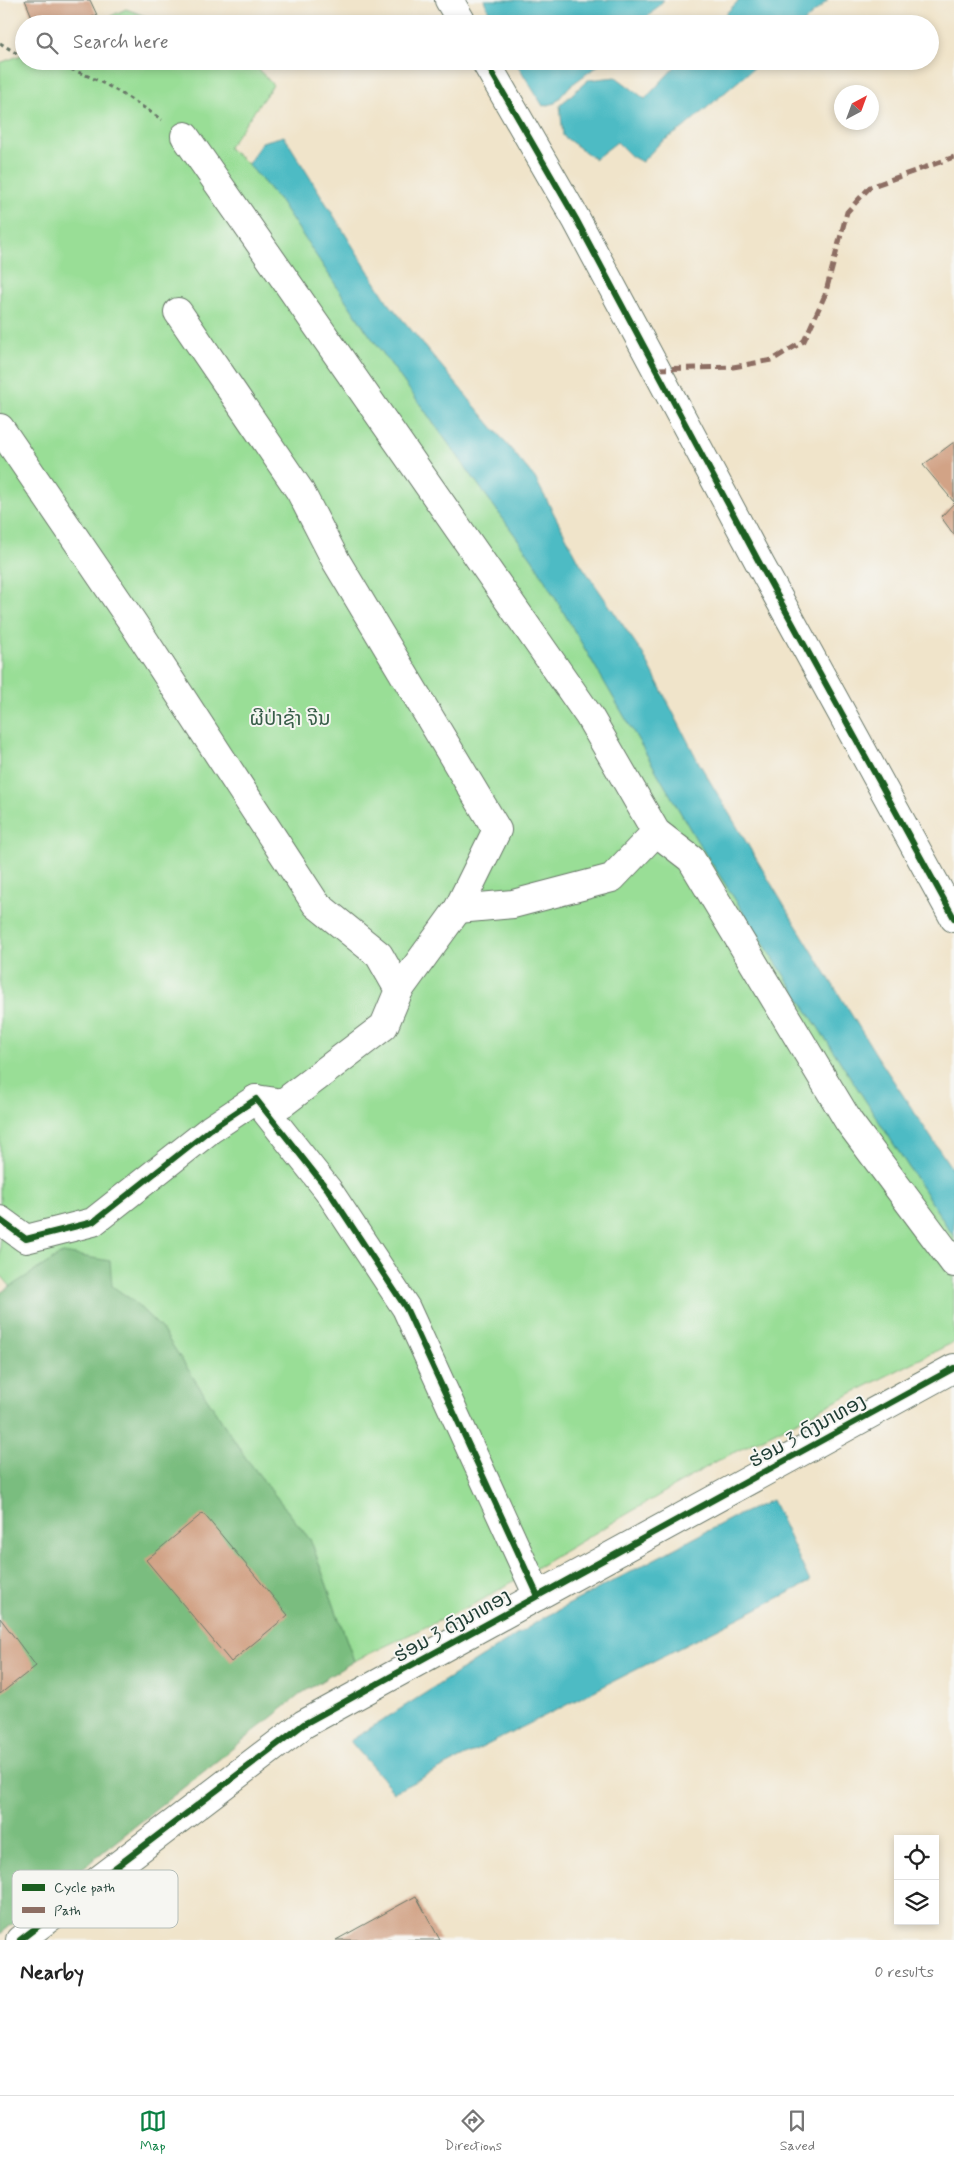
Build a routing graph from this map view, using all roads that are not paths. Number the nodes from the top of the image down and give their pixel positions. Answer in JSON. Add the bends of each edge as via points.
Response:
{"nodes":[{"id":1,"x":449,"y":0,"type":"edge"},
{"id":2,"x":458,"y":15,"type":"edge"},
{"id":3,"x":490,"y":70,"type":"edge"},
{"id":4,"x":185,"y":136,"type":"road end"},
{"id":5,"x":178,"y":312,"type":"dead end"},
{"id":6,"x":0,"y":428,"type":"edge"},
{"id":7,"x":656,"y":832,"type":"junction"},
{"id":8,"x":458,"y":909,"type":"junction"},
{"id":9,"x":954,"y":918,"type":"edge"},
{"id":10,"x":399,"y":990,"type":"junction"},
{"id":11,"x":256,"y":1099,"type":"junction"},
{"id":12,"x":0,"y":1220,"type":"edge"},
{"id":13,"x":954,"y":1263,"type":"edge"},
{"id":14,"x":954,"y":1368,"type":"edge"},
{"id":15,"x":538,"y":1596,"type":"junction"},
{"id":16,"x":112,"y":1870,"type":"edge"},
{"id":17,"x":36,"y":1928,"type":"edge"},
{"id":18,"x":20,"y":1940,"type":"edge"}],
"edges":[{"from":1,"to":2,"type":"street"},
{"from":3,"to":9,"type":"street","via":[[576,218]]},
{"from":4,"to":7,"type":"street","via":[[589,716]]},
{"from":5,"to":8,"type":"street","via":[[300,491],[341,570],[497,830]]},
{"from":6,"to":10,"type":"street","via":[[133,623],[316,904],[379,955]]},
{"from":7,"to":8,"type":"street","via":[[612,878],[513,904]]},
{"from":7,"to":13,"type":"street","via":[[691,859],[849,1122]]},
{"from":8,"to":10,"type":"street"},
{"from":10,"to":11,"type":"street","via":[[384,1026],[349,1054],[283,1103]]},
{"from":11,"to":12,"type":"street","via":[[210,1129],[93,1222],[26,1239]]},
{"from":11,"to":15,"type":"street","via":[[328,1190],[406,1308]]},
{"from":14,"to":15,"type":"street","name":"ຮ່ອມ 3 ດົງນາທອງ"},
{"from":15,"to":16,"type":"street","name":"ຮ່ອມ 3 ດົງນາທອງ","via":[[304,1724]]},
{"from":17,"to":18,"type":"street","name":"ຮ່ອມ 3 ດົງນາທອງ"}]}
